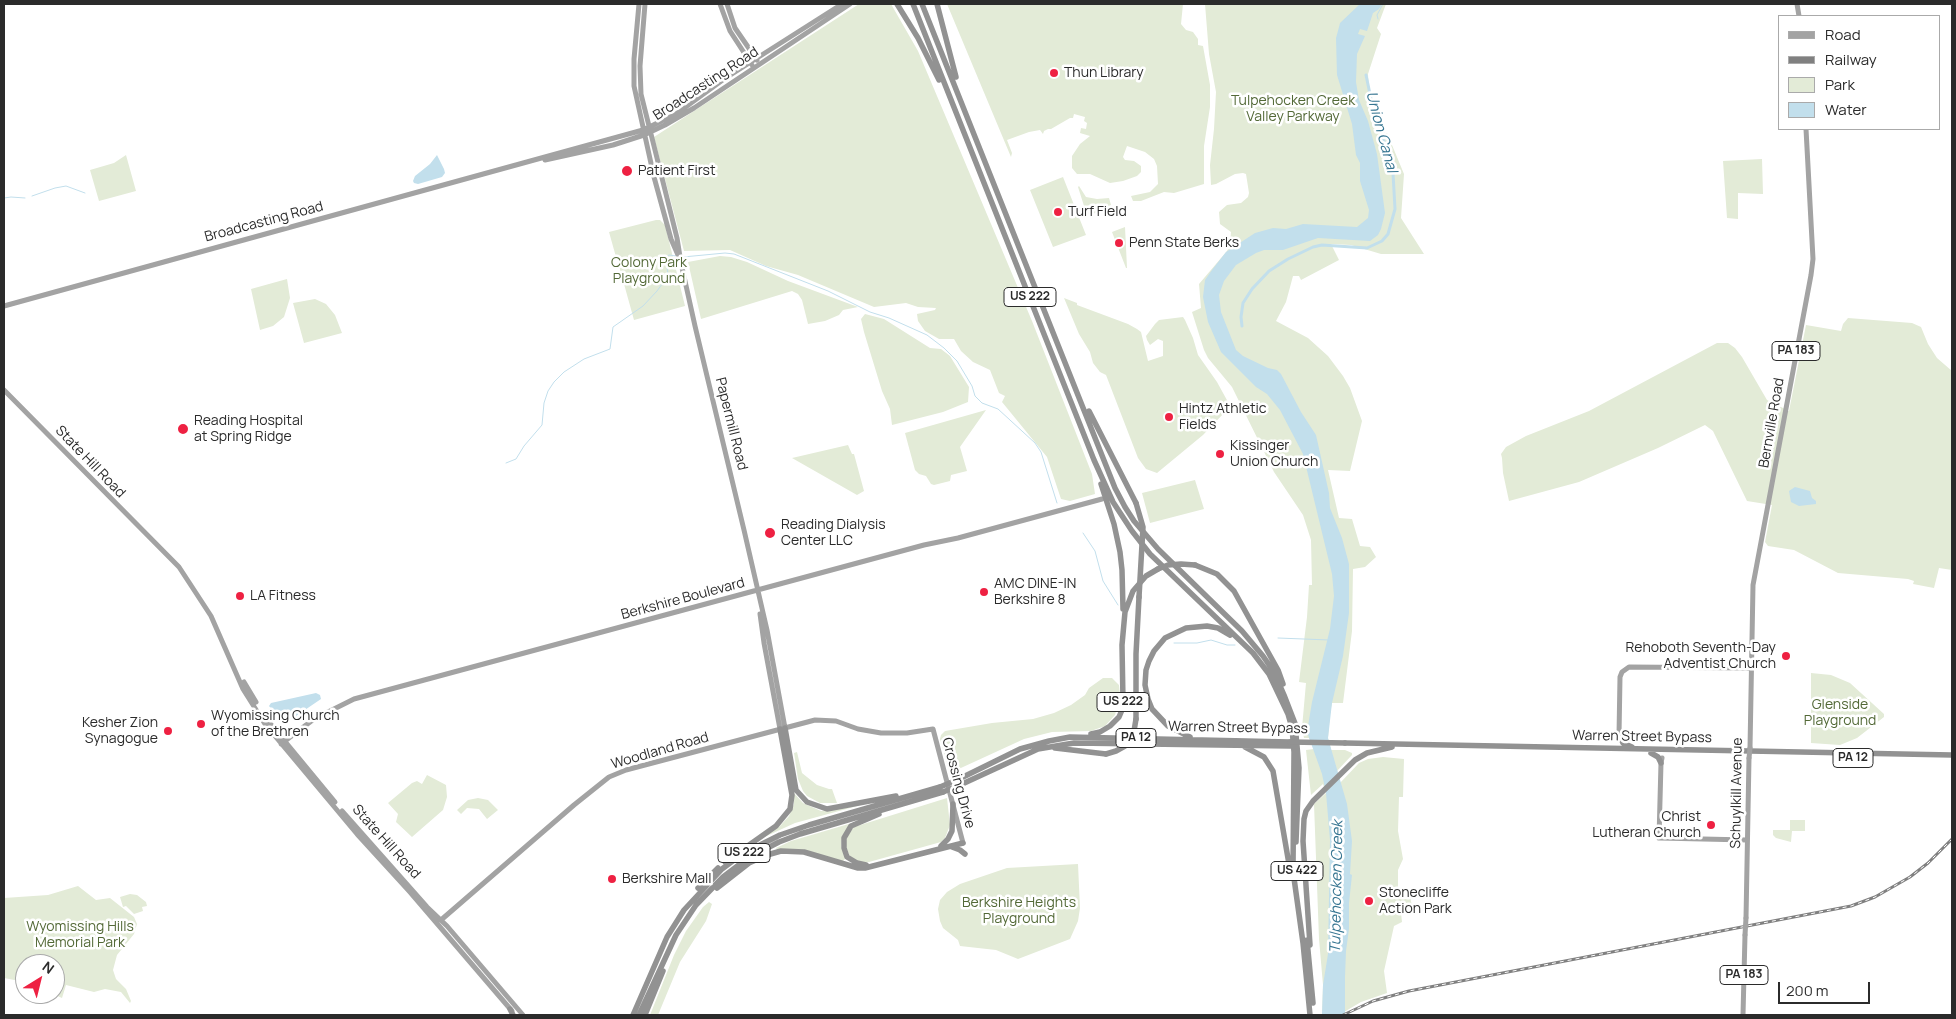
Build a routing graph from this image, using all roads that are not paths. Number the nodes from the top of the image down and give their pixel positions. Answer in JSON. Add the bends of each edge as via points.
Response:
{"nodes":[{"id":1,"x":639,"y":4,"type":"edge"},
{"id":2,"x":645,"y":4,"type":"edge"},
{"id":3,"x":720,"y":4,"type":"edge"},
{"id":4,"x":727,"y":4,"type":"edge"},
{"id":5,"x":842,"y":4,"type":"edge"},
{"id":6,"x":850,"y":4,"type":"edge"},
{"id":7,"x":896,"y":4,"type":"edge"},
{"id":8,"x":913,"y":4,"type":"edge"},
{"id":9,"x":922,"y":4,"type":"edge"},
{"id":10,"x":937,"y":4,"type":"edge"},
{"id":11,"x":757,"y":61,"type":"junction"},
{"id":12,"x":752,"y":65,"type":"junction"},
{"id":13,"x":966,"y":113,"type":"junction"},
{"id":14,"x":1806,"y":130,"type":"edge"},
{"id":15,"x":646,"y":131,"type":"junction"},
{"id":16,"x":965,"y":134,"type":"junction"},
{"id":17,"x":4,"y":306,"type":"edge"},
{"id":18,"x":1065,"y":360,"type":"junction"},
{"id":19,"x":4,"y":390,"type":"edge"},
{"id":20,"x":1094,"y":460,"type":"junction"},
{"id":21,"x":1102,"y":499,"type":"dead end"},
{"id":22,"x":1756,"y":571,"type":"joint"},
{"id":23,"x":757,"y":591,"type":"junction"},
{"id":24,"x":1123,"y":631,"type":"junction"},
{"id":25,"x":1253,"y":653,"type":"junction"},
{"id":26,"x":1751,"y":668,"type":"junction"},
{"id":27,"x":1296,"y":726,"type":"junction"},
{"id":28,"x":783,"y":728,"type":"junction"},
{"id":29,"x":933,"y":729,"type":"joint"},
{"id":30,"x":1619,"y":735,"type":"junction"},
{"id":31,"x":1070,"y":737,"type":"junction"},
{"id":32,"x":1202,"y":739,"type":"junction"},
{"id":33,"x":282,"y":742,"type":"junction"},
{"id":34,"x":1290,"y":744,"type":"junction"},
{"id":35,"x":1239,"y":745,"type":"junction"},
{"id":36,"x":1392,"y":746,"type":"junction"},
{"id":37,"x":1610,"y":748,"type":"junction"},
{"id":38,"x":1636,"y":749,"type":"junction"},
{"id":39,"x":1668,"y":752,"type":"junction"},
{"id":40,"x":1651,"y":753,"type":"junction"},
{"id":41,"x":1952,"y":757,"type":"edge"},
{"id":42,"x":1662,"y":761,"type":"junction"},
{"id":43,"x":1007,"y":763,"type":"junction"},
{"id":44,"x":959,"y":782,"type":"junction"},
{"id":45,"x":932,"y":789,"type":"junction"},
{"id":46,"x":940,"y":791,"type":"junction"},
{"id":47,"x":953,"y":804,"type":"junction"},
{"id":48,"x":1748,"y":840,"type":"junction"},
{"id":49,"x":962,"y":842,"type":"joint"},
{"id":50,"x":943,"y":847,"type":"junction"},
{"id":51,"x":966,"y":854,"type":"dead end"},
{"id":52,"x":696,"y":905,"type":"junction"},
{"id":53,"x":1298,"y":906,"type":"junction"},
{"id":54,"x":684,"y":910,"type":"junction"},
{"id":55,"x":441,"y":920,"type":"junction"},
{"id":56,"x":676,"y":936,"type":"junction"},
{"id":57,"x":513,"y":1013,"type":"edge"},
{"id":58,"x":523,"y":1015,"type":"edge"},
{"id":59,"x":633,"y":1015,"type":"edge"},
{"id":60,"x":639,"y":1015,"type":"edge"},
{"id":61,"x":645,"y":1015,"type":"edge"},
{"id":62,"x":1312,"y":1015,"type":"edge"},
{"id":63,"x":1743,"y":1015,"type":"edge"}],
"edges":[{"from":1,"to":15,"type":"main road","name":"Papermill Road","via":[[634,86]]},
{"from":2,"to":15,"type":"main road","name":"Papermill Road","via":[[640,82]]},
{"from":3,"to":12,"type":"main road","via":[[730,31]]},
{"from":4,"to":11,"type":"main road","via":[[735,28]]},
{"from":5,"to":11,"type":"main road","name":"Broadcasting Road"},
{"from":6,"to":11,"type":"main road","name":"Broadcasting Road"},
{"from":7,"to":16,"type":"highway","via":[[918,38]]},
{"from":8,"to":16,"type":"highway","number":"US 222"},
{"from":9,"to":13,"type":"highway","number":"US 222"},
{"from":10,"to":13,"type":"highway"},
{"from":11,"to":12,"type":"main road","name":"Broadcasting Road"},
{"from":12,"to":15,"type":"main road","name":"Broadcasting Road","via":[[694,108]]},
{"from":13,"to":18,"type":"highway","number":"US 222"},
{"from":14,"to":22,"type":"main road","name":"Bernville Road","number":"PA 183","via":[[1813,251],[1811,275]]},
{"from":15,"to":17,"type":"main road","name":"Broadcasting Road","via":[[592,151],[532,162]]},
{"from":15,"to":23,"type":"main road","name":"Papermill Road","via":[[677,238]]},
{"from":16,"to":20,"type":"highway","number":"US 222"},
{"from":18,"to":27,"type":"highway","via":[[1116,488],[1134,521],[1264,656],[1281,687]]},
{"from":18,"to":43,"type":"highway","number":"US 222","bridge":true,"via":[[1140,513],[1143,533],[1136,719],[1129,741],[1122,748],[1106,754],[1055,748]]},
{"from":19,"to":33,"type":"main road","name":"State Hill Road","via":[[179,567],[210,616],[240,678]]},
{"from":20,"to":24,"type":"highway","number":"US 222","via":[[1120,552]]},
{"from":20,"to":25,"type":"highway","via":[[1120,515],[1150,554]]},
{"from":21,"to":23,"type":"main road","name":"Berkshire Boulevard"},
{"from":22,"to":26,"type":"main road","name":"Schuylkill Avenue","number":"PA 183"},
{"from":23,"to":28,"type":"main road","name":"Papermill Road","via":[[764,643]]},
{"from":23,"to":33,"type":"main road","name":"Berkshire Boulevard","via":[[354,699],[314,719]]},
{"from":24,"to":27,"type":"highway","number":"US 422","bridge":true,"via":[[1125,612],[1133,591],[1146,576],[1158,569],[1182,564],[1209,569],[1234,591],[1278,670]]},
{"from":24,"to":31,"type":"highway","number":"US 222","via":[[1123,700],[1119,716],[1100,732]]},
{"from":25,"to":32,"type":"highway","via":[[1226,632],[1197,626],[1170,635],[1151,656],[1145,680],[1152,709],[1175,731]]},
{"from":25,"to":53,"type":"highway","via":[[1275,685],[1292,728],[1293,864]]},
{"from":26,"to":30,"type":"main road","via":[[1629,666],[1620,677]]},
{"from":26,"to":48,"type":"main road","name":"Schuylkill Avenue","number":"PA 183","bridge":true},
{"from":27,"to":62,"type":"highway","number":"US 422","via":[[1299,768],[1296,862],[1308,948]]},
{"from":28,"to":29,"type":"main road","name":"Woodland Road","via":[[828,720],[881,733]]},
{"from":28,"to":45,"type":"highway","via":[[796,790],[815,806],[833,808]]},
{"from":28,"to":54,"type":"highway","via":[[792,795],[788,812],[776,826],[709,876]]},
{"from":28,"to":55,"type":"main road","name":"Woodland Road","via":[[609,777]]},
{"from":29,"to":47,"type":"main road","name":"Crossing Drive"},
{"from":30,"to":37,"type":"highway"},
{"from":30,"to":38,"type":"highway","via":[[1623,743]]},
{"from":31,"to":32,"type":"highway","name":"Warren Street Bypass","number":"PA 12"},
{"from":31,"to":44,"type":"highway","name":"Warren Street Bypass","number":"US 222","via":[[1020,749]]},
{"from":32,"to":34,"type":"highway","name":"Warren Street Bypass","number":"PA 12"},
{"from":33,"to":55,"type":"main road","name":"State Hill Road"},
{"from":33,"to":57,"type":"main road","name":"State Hill Road"},
{"from":34,"to":35,"type":"highway","name":"Warren Street Bypass","number":"PA 12"},
{"from":34,"to":36,"type":"highway","name":"Warren Street Bypass","number":"PA 12","bridge":true},
{"from":35,"to":43,"type":"highway","name":"Warren Street Bypass","number":"US 422","via":[[1082,742],[1038,749]]},
{"from":35,"to":53,"type":"highway","number":"US 422","via":[[1259,753],[1272,768]]},
{"from":36,"to":37,"type":"highway","name":"Warren Street Bypass","number":"PA 12"},
{"from":36,"to":40,"type":"highway","name":"Warren Street Bypass","number":"PA 12"},
{"from":36,"to":62,"type":"highway","via":[[1367,753],[1352,762],[1313,801],[1305,814],[1303,841]]},
{"from":37,"to":38,"type":"highway","name":"Warren Street Bypass","number":"PA 12"},
{"from":38,"to":39,"type":"highway","name":"Warren Street Bypass","number":"PA 12"},
{"from":39,"to":40,"type":"highway","name":"Warren Street Bypass","number":"PA 12"},
{"from":39,"to":41,"type":"highway","name":"Warren Street Bypass","number":"PA 12"},
{"from":39,"to":42,"type":"highway"},
{"from":40,"to":42,"type":"highway"},
{"from":42,"to":48,"type":"main road","via":[[1659,838]]},
{"from":43,"to":44,"type":"highway","name":"Warren Street Bypass","number":"US 222"},
{"from":44,"to":46,"type":"highway","name":"Warren Street Bypass","number":"US 222","bridge":true},
{"from":45,"to":46,"type":"highway","name":"Warren Street Bypass","number":"US 222"},
{"from":45,"to":54,"type":"highway","name":"Warren Street Bypass","number":"US 222","via":[[809,825],[758,845],[722,869]]},
{"from":46,"to":50,"type":"highway","via":[[854,824],[845,834],[843,845],[847,857],[864,865]]},
{"from":46,"to":52,"type":"highway","name":"Warren Street Bypass","number":"US 222","via":[[778,842],[729,872]]},
{"from":47,"to":49,"type":"main road","name":"Crossing Drive"},
{"from":47,"to":50,"type":"highway","via":[[952,830]]},
{"from":48,"to":63,"type":"main road","name":"Schuylkill Avenue","number":"PA 183","bridge":true},
{"from":49,"to":50,"type":"highway"},
{"from":50,"to":51,"type":"highway","via":[[955,848]]},
{"from":50,"to":52,"type":"highway","via":[[865,868],[804,852],[773,853],[740,869]]},
{"from":52,"to":56,"type":"highway","name":"Warren Street Bypass","number":"US 222"},
{"from":53,"to":62,"type":"highway","number":"US 422"},
{"from":54,"to":59,"type":"highway","name":"Warren Street Bypass","number":"US 222","via":[[667,937]]},
{"from":55,"to":58,"type":"main road","name":"State Hill Road"},
{"from":56,"to":60,"type":"highway","name":"Warren Street Bypass","number":"US 222"},
{"from":56,"to":61,"type":"highway"}]}
